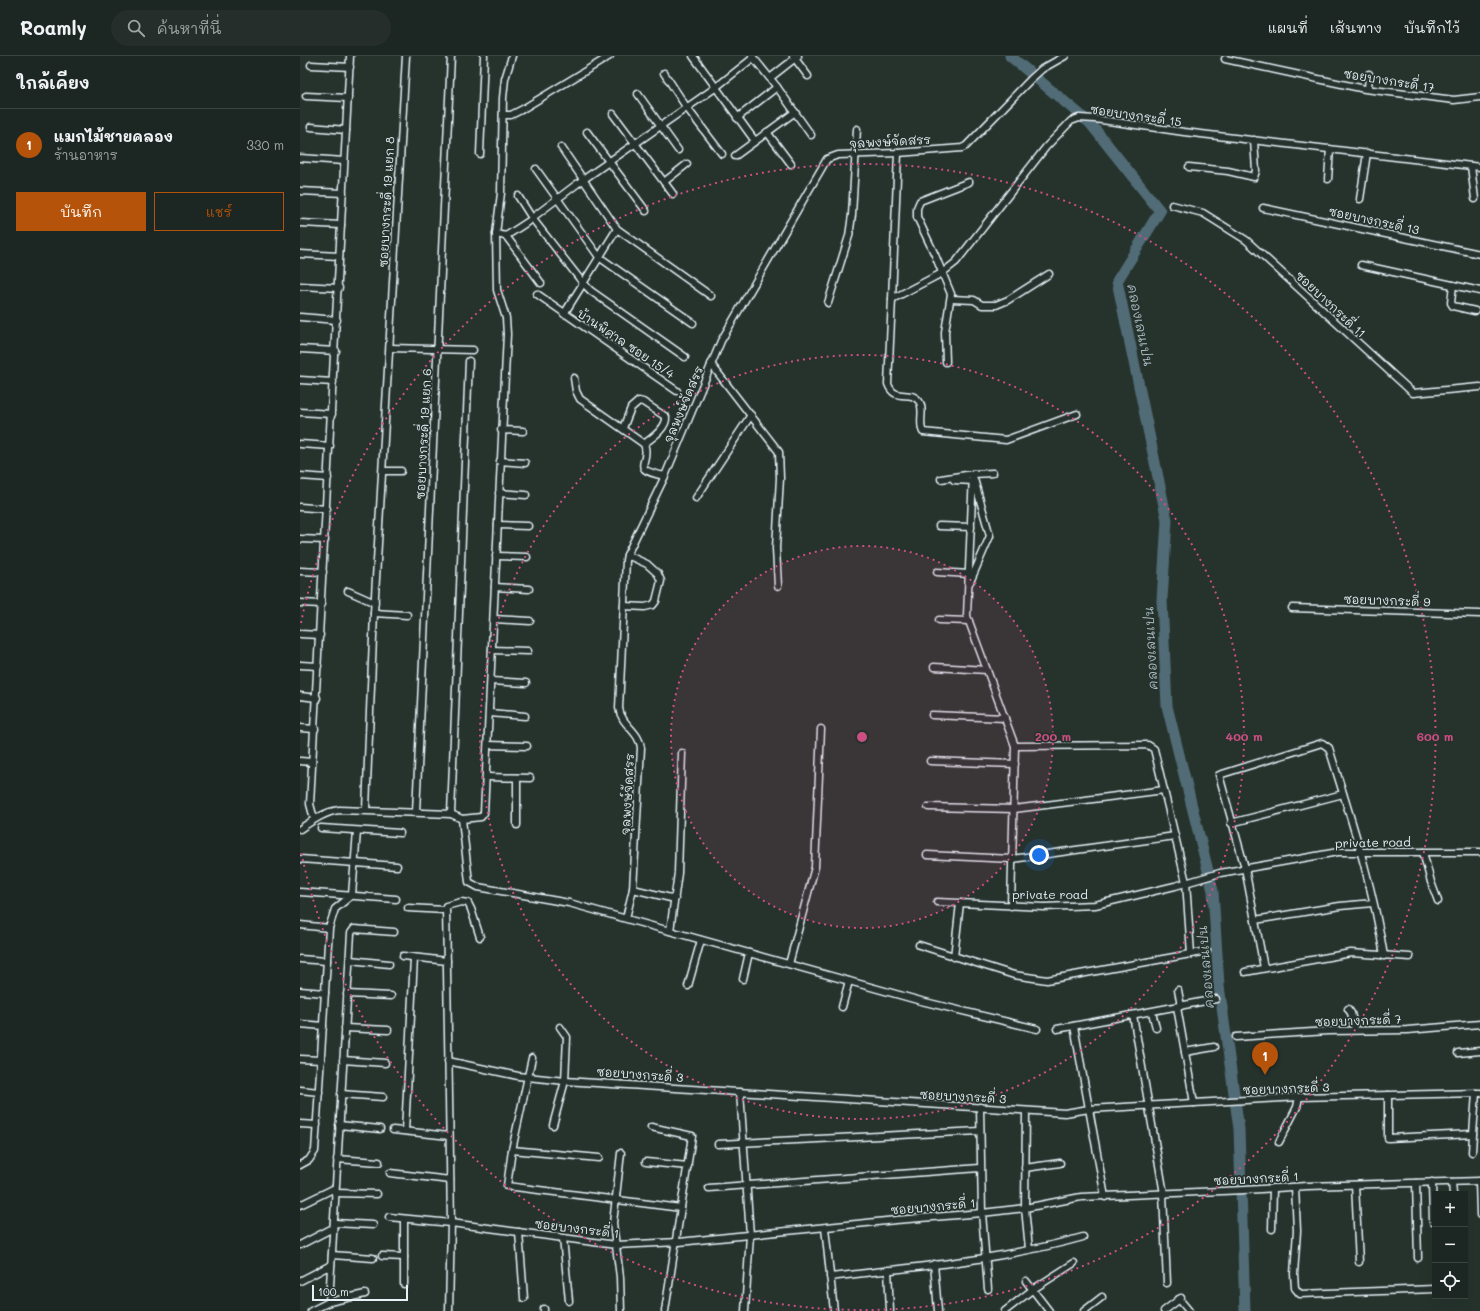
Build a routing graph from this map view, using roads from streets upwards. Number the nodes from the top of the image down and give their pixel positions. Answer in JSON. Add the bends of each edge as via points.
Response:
{"nodes":[{"id":1,"x":350,"y":56,"type":"edge"},
{"id":2,"x":406,"y":56,"type":"edge"},
{"id":3,"x":451,"y":56,"type":"edge"},
{"id":4,"x":484,"y":56,"type":"edge"},
{"id":5,"x":512,"y":56,"type":"edge"},
{"id":6,"x":610,"y":56,"type":"edge"},
{"id":7,"x":693,"y":56,"type":"edge"},
{"id":8,"x":1066,"y":56,"type":"edge"},
{"id":9,"x":752,"y":57,"type":"edge"},
{"id":10,"x":795,"y":57,"type":"edge"},
{"id":11,"x":1226,"y":59,"type":"dead end"},
{"id":12,"x":311,"y":65,"type":"dead end"},
{"id":13,"x":350,"y":67,"type":"junction"},
{"id":14,"x":664,"y":73,"type":"dead end"},
{"id":15,"x":1369,"y":74,"type":"dead end"},
{"id":16,"x":808,"y":76,"type":"dead end"},
{"id":17,"x":770,"y":78,"type":"junction"},
{"id":18,"x":777,"y":87,"type":"junction"},
{"id":19,"x":715,"y":88,"type":"junction"},
{"id":20,"x":1368,"y":89,"type":"junction"},
{"id":21,"x":638,"y":94,"type":"dead end"},
{"id":22,"x":306,"y":96,"type":"dead end"},
{"id":23,"x":1480,"y":97,"type":"edge"},
{"id":24,"x":348,"y":98,"type":"junction"},
{"id":25,"x":687,"y":108,"type":"junction"},
{"id":26,"x":795,"y":112,"type":"junction"},
{"id":27,"x":612,"y":114,"type":"dead end"},
{"id":28,"x":504,"y":115,"type":"junction"},
{"id":29,"x":737,"y":118,"type":"junction"},
{"id":30,"x":311,"y":127,"type":"dead end"},
{"id":31,"x":660,"y":127,"type":"junction"},
{"id":32,"x":858,"y":129,"type":"dead end"},
{"id":33,"x":346,"y":130,"type":"junction"},
{"id":34,"x":588,"y":132,"type":"dead end"},
{"id":35,"x":767,"y":132,"type":"junction"},
{"id":36,"x":811,"y":135,"type":"dead end"},
{"id":37,"x":1254,"y":140,"type":"junction"},
{"id":38,"x":754,"y":141,"type":"junction"},
{"id":39,"x":636,"y":144,"type":"junction"},
{"id":40,"x":561,"y":147,"type":"dead end"},
{"id":41,"x":1330,"y":149,"type":"junction"},
{"id":42,"x":678,"y":150,"type":"dead end"},
{"id":43,"x":898,"y":153,"type":"junction"},
{"id":44,"x":1366,"y":153,"type":"junction"},
{"id":45,"x":480,"y":154,"type":"dead end"},
{"id":46,"x":722,"y":154,"type":"dead end"},
{"id":47,"x":856,"y":154,"type":"junction"},
{"id":48,"x":735,"y":156,"type":"dead end"},
{"id":49,"x":300,"y":158,"type":"edge"},
{"id":50,"x":344,"y":161,"type":"junction"},
{"id":51,"x":609,"y":163,"type":"junction"},
{"id":52,"x":687,"y":164,"type":"dead end"},
{"id":53,"x":791,"y":164,"type":"dead end"},
{"id":54,"x":1189,"y":166,"type":"dead end"},
{"id":55,"x":1471,"y":166,"type":"junction"},
{"id":56,"x":1480,"y":167,"type":"edge"},
{"id":57,"x":536,"y":169,"type":"dead end"},
{"id":58,"x":1328,"y":179,"type":"dead end"},
{"id":59,"x":583,"y":180,"type":"junction"},
{"id":60,"x":664,"y":182,"type":"junction"},
{"id":61,"x":968,"y":182,"type":"dead end"},
{"id":62,"x":300,"y":191,"type":"edge"},
{"id":63,"x":343,"y":193,"type":"junction"},
{"id":64,"x":673,"y":194,"type":"dead end"},
{"id":65,"x":518,"y":196,"type":"dead end"},
{"id":66,"x":557,"y":199,"type":"junction"},
{"id":67,"x":1360,"y":199,"type":"dead end"},
{"id":68,"x":1475,"y":199,"type":"dead end"},
{"id":69,"x":1172,"y":205,"type":"dead end"},
{"id":70,"x":1263,"y":208,"type":"dead end"},
{"id":71,"x":646,"y":211,"type":"dead end"},
{"id":72,"x":530,"y":220,"type":"junction"},
{"id":73,"x":300,"y":223,"type":"edge"},
{"id":74,"x":341,"y":225,"type":"junction"},
{"id":75,"x":617,"y":229,"type":"junction"},
{"id":76,"x":496,"y":234,"type":"junction"},
{"id":77,"x":506,"y":236,"type":"junction"},
{"id":78,"x":300,"y":254,"type":"edge"},
{"id":79,"x":1480,"y":254,"type":"edge"},
{"id":80,"x":340,"y":256,"type":"junction"},
{"id":81,"x":599,"y":257,"type":"junction"},
{"id":82,"x":1360,"y":265,"type":"dead end"},
{"id":83,"x":942,"y":274,"type":"junction"},
{"id":84,"x":1049,"y":274,"type":"dead end"},
{"id":85,"x":541,"y":283,"type":"dead end"},
{"id":86,"x":582,"y":283,"type":"junction"},
{"id":87,"x":1453,"y":285,"type":"junction"},
{"id":88,"x":300,"y":286,"type":"edge"},
{"id":89,"x":339,"y":288,"type":"junction"},
{"id":90,"x":1480,"y":291,"type":"edge"},
{"id":91,"x":537,"y":294,"type":"dead end"},
{"id":92,"x":711,"y":296,"type":"dead end"},
{"id":93,"x":892,"y":299,"type":"junction"},
{"id":94,"x":951,"y":299,"type":"junction"},
{"id":95,"x":828,"y":303,"type":"dead end"},
{"id":96,"x":1475,"y":311,"type":"dead end"},
{"id":97,"x":564,"y":314,"type":"junction"},
{"id":98,"x":300,"y":317,"type":"edge"},
{"id":99,"x":337,"y":320,"type":"junction"},
{"id":100,"x":693,"y":323,"type":"dead end"},
{"id":101,"x":390,"y":348,"type":"junction"},
{"id":102,"x":300,"y":349,"type":"edge"},
{"id":103,"x":438,"y":349,"type":"junction"},
{"id":104,"x":473,"y":350,"type":"dead end"},
{"id":105,"x":336,"y":351,"type":"junction"},
{"id":106,"x":685,"y":357,"type":"dead end"},
{"id":107,"x":469,"y":362,"type":"dead end"},
{"id":108,"x":946,"y":362,"type":"dead end"},
{"id":109,"x":711,"y":364,"type":"junction"},
{"id":110,"x":574,"y":378,"type":"dead end"},
{"id":111,"x":300,"y":380,"type":"edge"},
{"id":112,"x":333,"y":382,"type":"junction"},
{"id":113,"x":1480,"y":387,"type":"edge"},
{"id":114,"x":677,"y":391,"type":"dead end"},
{"id":115,"x":300,"y":412,"type":"edge"},
{"id":116,"x":332,"y":414,"type":"junction"},
{"id":117,"x":1077,"y":414,"type":"dead end"},
{"id":118,"x":751,"y":415,"type":"junction"},
{"id":119,"x":623,"y":428,"type":"junction"},
{"id":120,"x":501,"y":430,"type":"junction"},
{"id":121,"x":523,"y":432,"type":"dead end"},
{"id":122,"x":300,"y":444,"type":"edge"},
{"id":123,"x":644,"y":444,"type":"junction"},
{"id":124,"x":330,"y":446,"type":"junction"},
{"id":125,"x":500,"y":461,"type":"junction"},
{"id":126,"x":525,"y":463,"type":"dead end"},
{"id":127,"x":383,"y":471,"type":"junction"},
{"id":128,"x":401,"y":471,"type":"dead end"},
{"id":129,"x":993,"y":473,"type":"dead end"},
{"id":130,"x":300,"y":476,"type":"edge"},
{"id":131,"x":665,"y":476,"type":"junction"},
{"id":132,"x":973,"y":477,"type":"junction"},
{"id":133,"x":328,"y":478,"type":"junction"},
{"id":134,"x":499,"y":493,"type":"junction"},
{"id":135,"x":526,"y":495,"type":"dead end"},
{"id":136,"x":696,"y":498,"type":"dead end"},
{"id":137,"x":300,"y":507,"type":"edge"},
{"id":138,"x":327,"y":508,"type":"junction"},
{"id":139,"x":498,"y":525,"type":"junction"},
{"id":140,"x":528,"y":526,"type":"dead end"},
{"id":141,"x":939,"y":526,"type":"dead end"},
{"id":142,"x":971,"y":527,"type":"junction"},
{"id":143,"x":300,"y":539,"type":"edge"},
{"id":144,"x":325,"y":540,"type":"junction"},
{"id":145,"x":496,"y":556,"type":"junction"},
{"id":146,"x":628,"y":556,"type":"junction"},
{"id":147,"x":527,"y":557,"type":"dead end"},
{"id":148,"x":300,"y":571,"type":"edge"},
{"id":149,"x":323,"y":572,"type":"junction"},
{"id":150,"x":937,"y":572,"type":"dead end"},
{"id":151,"x":969,"y":574,"type":"junction"},
{"id":152,"x":778,"y":586,"type":"dead end"},
{"id":153,"x":969,"y":586,"type":"junction"},
{"id":154,"x":495,"y":587,"type":"junction"},
{"id":155,"x":529,"y":589,"type":"dead end"},
{"id":156,"x":348,"y":591,"type":"dead end"},
{"id":157,"x":300,"y":603,"type":"edge"},
{"id":158,"x":322,"y":604,"type":"junction"},
{"id":159,"x":375,"y":604,"type":"junction"},
{"id":160,"x":624,"y":606,"type":"junction"},
{"id":161,"x":1292,"y":608,"type":"dead end"},
{"id":162,"x":374,"y":613,"type":"junction"},
{"id":163,"x":1480,"y":614,"type":"edge"},
{"id":164,"x":407,"y":615,"type":"dead end"},
{"id":165,"x":494,"y":619,"type":"junction"},
{"id":166,"x":939,"y":620,"type":"dead end"},
{"id":167,"x":969,"y":621,"type":"junction"},
{"id":168,"x":530,"y":622,"type":"dead end"},
{"id":169,"x":300,"y":634,"type":"edge"},
{"id":170,"x":320,"y":635,"type":"junction"},
{"id":171,"x":492,"y":650,"type":"junction"},
{"id":172,"x":528,"y":651,"type":"dead end"},
{"id":173,"x":300,"y":665,"type":"edge"},
{"id":174,"x":318,"y":666,"type":"junction"},
{"id":175,"x":934,"y":667,"type":"dead end"},
{"id":176,"x":987,"y":670,"type":"junction"},
{"id":177,"x":491,"y":681,"type":"junction"},
{"id":178,"x":526,"y":683,"type":"dead end"},
{"id":179,"x":300,"y":696,"type":"edge"},
{"id":180,"x":317,"y":698,"type":"junction"},
{"id":181,"x":490,"y":713,"type":"junction"},
{"id":182,"x":932,"y":715,"type":"dead end"},
{"id":183,"x":525,"y":716,"type":"dead end"},
{"id":184,"x":1005,"y":718,"type":"junction"},
{"id":185,"x":300,"y":728,"type":"edge"},
{"id":186,"x":315,"y":729,"type":"junction"},
{"id":187,"x":821,"y":729,"type":"dead end"},
{"id":188,"x":488,"y":745,"type":"junction"},
{"id":189,"x":527,"y":746,"type":"dead end"},
{"id":190,"x":1015,"y":746,"type":"junction"},
{"id":191,"x":682,"y":753,"type":"dead end"},
{"id":192,"x":300,"y":761,"type":"edge"},
{"id":193,"x":930,"y":761,"type":"dead end"},
{"id":194,"x":312,"y":762,"type":"junction"},
{"id":195,"x":1015,"y":764,"type":"junction"},
{"id":196,"x":487,"y":777,"type":"junction"},
{"id":197,"x":518,"y":778,"type":"junction"},
{"id":198,"x":530,"y":778,"type":"dead end"},
{"id":199,"x":1164,"y":790,"type":"junction"},
{"id":200,"x":1343,"y":794,"type":"junction"},
{"id":201,"x":928,"y":806,"type":"dead end"},
{"id":202,"x":366,"y":809,"type":"junction"},
{"id":203,"x":1014,"y":809,"type":"junction"},
{"id":204,"x":416,"y":812,"type":"junction"},
{"id":205,"x":451,"y":814,"type":"junction"},
{"id":206,"x":462,"y":818,"type":"junction"},
{"id":207,"x":314,"y":819,"type":"junction"},
{"id":208,"x":1231,"y":823,"type":"junction"},
{"id":209,"x":517,"y":825,"type":"dead end"},
{"id":210,"x":321,"y":828,"type":"dead end"},
{"id":211,"x":300,"y":829,"type":"edge"},
{"id":212,"x":357,"y":831,"type":"junction"},
{"id":213,"x":400,"y":833,"type":"dead end"},
{"id":214,"x":1175,"y":836,"type":"junction"},
{"id":215,"x":1423,"y":852,"type":"junction"},
{"id":216,"x":1480,"y":852,"type":"edge"},
{"id":217,"x":1361,"y":853,"type":"junction"},
{"id":218,"x":927,"y":855,"type":"dead end"},
{"id":219,"x":300,"y":859,"type":"edge"},
{"id":220,"x":1012,"y":859,"type":"junction"},
{"id":221,"x":354,"y":863,"type":"junction"},
{"id":222,"x":397,"y":866,"type":"dead end"},
{"id":223,"x":1245,"y":868,"type":"junction"},
{"id":224,"x":1186,"y":882,"type":"junction"},
{"id":225,"x":633,"y":889,"type":"junction"},
{"id":226,"x":300,"y":892,"type":"edge"},
{"id":227,"x":352,"y":895,"type":"junction"},
{"id":228,"x":675,"y":898,"type":"junction"},
{"id":229,"x":396,"y":899,"type":"dead end"},
{"id":230,"x":1438,"y":901,"type":"dead end"},
{"id":231,"x":937,"y":902,"type":"dead end"},
{"id":232,"x":960,"y":903,"type":"junction"},
{"id":233,"x":1374,"y":903,"type":"junction"},
{"id":234,"x":1011,"y":906,"type":"junction"},
{"id":235,"x":408,"y":908,"type":"dead end"},
{"id":236,"x":445,"y":910,"type":"junction"},
{"id":237,"x":626,"y":918,"type":"junction"},
{"id":238,"x":1255,"y":920,"type":"junction"},
{"id":239,"x":300,"y":925,"type":"edge"},
{"id":240,"x":330,"y":928,"type":"junction"},
{"id":241,"x":670,"y":931,"type":"junction"},
{"id":242,"x":394,"y":932,"type":"dead end"},
{"id":243,"x":480,"y":937,"type":"dead end"},
{"id":244,"x":701,"y":940,"type":"junction"},
{"id":245,"x":919,"y":945,"type":"dead end"},
{"id":246,"x":1207,"y":951,"type":"dead end"},
{"id":247,"x":749,"y":953,"type":"junction"},
{"id":248,"x":1191,"y":954,"type":"junction"},
{"id":249,"x":403,"y":956,"type":"dead end"},
{"id":250,"x":1384,"y":956,"type":"junction"},
{"id":251,"x":954,"y":957,"type":"junction"},
{"id":252,"x":414,"y":958,"type":"junction"},
{"id":253,"x":1410,"y":958,"type":"dead end"},
{"id":254,"x":300,"y":959,"type":"edge"},
{"id":255,"x":350,"y":960,"type":"junction"},
{"id":256,"x":327,"y":961,"type":"junction"},
{"id":257,"x":447,"y":961,"type":"junction"},
{"id":258,"x":389,"y":964,"type":"dead end"},
{"id":259,"x":789,"y":964,"type":"junction"},
{"id":260,"x":1264,"y":968,"type":"junction"},
{"id":261,"x":1245,"y":972,"type":"dead end"},
{"id":262,"x":743,"y":978,"type":"dead end"},
{"id":263,"x":849,"y":981,"type":"junction"},
{"id":264,"x":688,"y":986,"type":"dead end"},
{"id":265,"x":1178,"y":990,"type":"dead end"},
{"id":266,"x":300,"y":991,"type":"edge"},
{"id":267,"x":325,"y":993,"type":"junction"},
{"id":268,"x":348,"y":994,"type":"junction"},
{"id":269,"x":391,"y":996,"type":"dead end"},
{"id":270,"x":1216,"y":999,"type":"dead end"},
{"id":271,"x":842,"y":1006,"type":"dead end"},
{"id":272,"x":1179,"y":1006,"type":"junction"},
{"id":273,"x":1348,"y":1009,"type":"dead end"},
{"id":274,"x":1152,"y":1012,"type":"junction"},
{"id":275,"x":1133,"y":1015,"type":"junction"},
{"id":276,"x":300,"y":1024,"type":"edge"},
{"id":277,"x":1480,"y":1024,"type":"edge"},
{"id":278,"x":323,"y":1026,"type":"junction"},
{"id":279,"x":1074,"y":1026,"type":"junction"},
{"id":280,"x":560,"y":1027,"type":"dead end"},
{"id":281,"x":345,"y":1028,"type":"junction"},
{"id":282,"x":1156,"y":1028,"type":"dead end"},
{"id":283,"x":1037,"y":1029,"type":"dead end"},
{"id":284,"x":388,"y":1030,"type":"dead end"},
{"id":285,"x":1057,"y":1030,"type":"dead end"},
{"id":286,"x":1355,"y":1030,"type":"junction"},
{"id":287,"x":1236,"y":1037,"type":"dead end"},
{"id":288,"x":1214,"y":1047,"type":"dead end"},
{"id":289,"x":1185,"y":1052,"type":"junction"},
{"id":290,"x":1480,"y":1052,"type":"edge"},
{"id":291,"x":1458,"y":1053,"type":"dead end"},
{"id":292,"x":532,"y":1058,"type":"dead end"},
{"id":293,"x":300,"y":1059,"type":"edge"},
{"id":294,"x":321,"y":1060,"type":"junction"},
{"id":295,"x":343,"y":1060,"type":"junction"},
{"id":296,"x":448,"y":1061,"type":"junction"},
{"id":297,"x":385,"y":1063,"type":"dead end"},
{"id":298,"x":527,"y":1077,"type":"junction"},
{"id":299,"x":566,"y":1081,"type":"junction"},
{"id":300,"x":300,"y":1090,"type":"edge"},
{"id":301,"x":319,"y":1092,"type":"junction"},
{"id":302,"x":740,"y":1092,"type":"junction"},
{"id":303,"x":1478,"y":1093,"type":"edge"},
{"id":304,"x":341,"y":1094,"type":"junction"},
{"id":305,"x":1388,"y":1095,"type":"junction"},
{"id":306,"x":383,"y":1097,"type":"dead end"},
{"id":307,"x":1299,"y":1097,"type":"junction"},
{"id":308,"x":1194,"y":1103,"type":"junction"},
{"id":309,"x":1149,"y":1106,"type":"junction"},
{"id":310,"x":980,"y":1107,"type":"junction"},
{"id":311,"x":1089,"y":1110,"type":"junction"},
{"id":312,"x":1026,"y":1111,"type":"junction"},
{"id":313,"x":300,"y":1124,"type":"edge"},
{"id":314,"x":317,"y":1125,"type":"junction"},
{"id":315,"x":339,"y":1125,"type":"junction"},
{"id":316,"x":553,"y":1125,"type":"dead end"},
{"id":317,"x":651,"y":1127,"type":"dead end"},
{"id":318,"x":380,"y":1129,"type":"dead end"},
{"id":319,"x":393,"y":1130,"type":"dead end"},
{"id":320,"x":405,"y":1131,"type":"junction"},
{"id":321,"x":980,"y":1131,"type":"junction"},
{"id":322,"x":1473,"y":1134,"type":"junction"},
{"id":323,"x":449,"y":1136,"type":"junction"},
{"id":324,"x":1381,"y":1138,"type":"dead end"},
{"id":325,"x":1388,"y":1138,"type":"junction"},
{"id":326,"x":1279,"y":1142,"type":"dead end"},
{"id":327,"x":742,"y":1143,"type":"junction"},
{"id":328,"x":718,"y":1144,"type":"dead end"},
{"id":329,"x":512,"y":1150,"type":"junction"},
{"id":330,"x":1472,"y":1152,"type":"dead end"},
{"id":331,"x":621,"y":1153,"type":"dead end"},
{"id":332,"x":599,"y":1158,"type":"dead end"},
{"id":333,"x":337,"y":1159,"type":"junction"},
{"id":334,"x":379,"y":1162,"type":"dead end"},
{"id":335,"x":646,"y":1162,"type":"dead end"},
{"id":336,"x":1060,"y":1163,"type":"dead end"},
{"id":337,"x":300,"y":1165,"type":"edge"},
{"id":338,"x":688,"y":1166,"type":"junction"},
{"id":339,"x":980,"y":1168,"type":"junction"},
{"id":340,"x":1025,"y":1168,"type":"junction"},
{"id":341,"x":390,"y":1173,"type":"dead end"},
{"id":342,"x":450,"y":1180,"type":"junction"},
{"id":343,"x":1479,"y":1181,"type":"edge"},
{"id":344,"x":1432,"y":1182,"type":"junction"},
{"id":345,"x":1452,"y":1182,"type":"junction"},
{"id":346,"x":1416,"y":1183,"type":"junction"},
{"id":347,"x":1354,"y":1184,"type":"junction"},
{"id":348,"x":745,"y":1186,"type":"junction"},
{"id":349,"x":1295,"y":1187,"type":"junction"},
{"id":350,"x":709,"y":1188,"type":"dead end"},
{"id":351,"x":1273,"y":1188,"type":"junction"},
{"id":352,"x":335,"y":1191,"type":"junction"},
{"id":353,"x":1432,"y":1191,"type":"edge"},
{"id":354,"x":1453,"y":1191,"type":"edge"},
{"id":355,"x":377,"y":1194,"type":"dead end"},
{"id":356,"x":1164,"y":1194,"type":"junction"},
{"id":357,"x":1105,"y":1197,"type":"junction"},
{"id":358,"x":616,"y":1201,"type":"junction"},
{"id":359,"x":300,"y":1205,"type":"edge"},
{"id":360,"x":681,"y":1208,"type":"junction"},
{"id":361,"x":1025,"y":1208,"type":"junction"},
{"id":362,"x":982,"y":1213,"type":"junction"},
{"id":363,"x":1480,"y":1215,"type":"edge"},
{"id":364,"x":389,"y":1217,"type":"dead end"},
{"id":365,"x":404,"y":1219,"type":"junction"},
{"id":366,"x":451,"y":1223,"type":"junction"},
{"id":367,"x":333,"y":1225,"type":"junction"},
{"id":368,"x":373,"y":1225,"type":"dead end"},
{"id":369,"x":825,"y":1228,"type":"junction"},
{"id":370,"x":1272,"y":1229,"type":"dead end"},
{"id":371,"x":519,"y":1232,"type":"junction"},
{"id":372,"x":750,"y":1235,"type":"junction"},
{"id":373,"x":1083,"y":1237,"type":"dead end"},
{"id":374,"x":563,"y":1238,"type":"junction"},
{"id":375,"x":676,"y":1242,"type":"junction"},
{"id":376,"x":300,"y":1245,"type":"edge"},
{"id":377,"x":616,"y":1245,"type":"junction"},
{"id":378,"x":1029,"y":1249,"type":"junction"},
{"id":379,"x":332,"y":1255,"type":"junction"},
{"id":380,"x":382,"y":1256,"type":"dead end"},
{"id":381,"x":404,"y":1257,"type":"junction"},
{"id":382,"x":373,"y":1258,"type":"dead end"},
{"id":383,"x":985,"y":1258,"type":"junction"},
{"id":384,"x":1418,"y":1258,"type":"dead end"},
{"id":385,"x":1359,"y":1262,"type":"dead end"},
{"id":386,"x":1074,"y":1263,"type":"dead end"},
{"id":387,"x":934,"y":1264,"type":"junction"},
{"id":388,"x":331,"y":1265,"type":"junction"},
{"id":389,"x":888,"y":1270,"type":"junction"},
{"id":390,"x":830,"y":1277,"type":"junction"},
{"id":391,"x":300,"y":1281,"type":"edge"},
{"id":392,"x":1026,"y":1281,"type":"dead end"},
{"id":393,"x":1167,"y":1283,"type":"dead end"},
{"id":394,"x":404,"y":1284,"type":"dead end"},
{"id":395,"x":988,"y":1289,"type":"dead end"},
{"id":396,"x":1432,"y":1289,"type":"edge"},
{"id":397,"x":1032,"y":1290,"type":"junction"},
{"id":398,"x":364,"y":1294,"type":"dead end"},
{"id":399,"x":1102,"y":1297,"type":"dead end"},
{"id":400,"x":524,"y":1298,"type":"dead end"},
{"id":401,"x":569,"y":1301,"type":"dead end"},
{"id":402,"x":329,"y":1302,"type":"junction"},
{"id":403,"x":312,"y":1311,"type":"edge"},
{"id":404,"x":449,"y":1311,"type":"edge"},
{"id":405,"x":621,"y":1311,"type":"edge"},
{"id":406,"x":665,"y":1311,"type":"edge"},
{"id":407,"x":745,"y":1311,"type":"edge"},
{"id":408,"x":834,"y":1311,"type":"edge"},
{"id":409,"x":890,"y":1311,"type":"edge"},
{"id":410,"x":938,"y":1311,"type":"edge"},
{"id":411,"x":1005,"y":1311,"type":"edge"},
{"id":412,"x":1049,"y":1311,"type":"edge"},
{"id":413,"x":1084,"y":1311,"type":"edge"},
{"id":414,"x":1164,"y":1311,"type":"edge"},
{"id":415,"x":1188,"y":1311,"type":"edge"}],
"edges":[{"from":1,"to":13,"type":"street"},
{"from":2,"to":101,"type":"street","name":"ซอยบางกระดี่ 19 แยก 8"},
{"from":3,"to":103,"type":"street","name":"ซอยบางกระดี่ 19 แยก 6"},
{"from":4,"to":45,"type":"street"},
{"from":5,"to":28,"type":"street","via":[[505,80]]},
{"from":6,"to":28,"type":"street","via":[[521,110]]},
{"from":7,"to":19,"type":"street"},
{"from":8,"to":43,"type":"street","name":"จุลพงษ์จัดสรร","via":[[1042,69],[966,146]]},
{"from":9,"to":17,"type":"street"},
{"from":9,"to":19,"type":"street"},
{"from":10,"to":16,"type":"street"},
{"from":10,"to":17,"type":"street"},
{"from":11,"to":20,"type":"street","name":"ซอยบางกระดี่ 17"},
{"from":12,"to":13,"type":"street"},
{"from":13,"to":24,"type":"street"},
{"from":14,"to":25,"type":"street"},
{"from":15,"to":20,"type":"street"},
{"from":17,"to":18,"type":"street"},
{"from":18,"to":26,"type":"street"},
{"from":18,"to":29,"type":"street"},
{"from":19,"to":25,"type":"street"},
{"from":19,"to":29,"type":"street"},
{"from":20,"to":23,"type":"street","name":"ซอยบางกระดี่ 17","via":[[1454,100]]},
{"from":21,"to":31,"type":"street"},
{"from":22,"to":24,"type":"street"},
{"from":24,"to":33,"type":"street"},
{"from":25,"to":31,"type":"street"},
{"from":25,"to":46,"type":"street"},
{"from":26,"to":35,"type":"street"},
{"from":26,"to":36,"type":"street"},
{"from":27,"to":39,"type":"street"},
{"from":28,"to":76,"type":"street","via":[[501,193]]},
{"from":29,"to":38,"type":"street"},
{"from":30,"to":33,"type":"street"},
{"from":31,"to":39,"type":"street"},
{"from":31,"to":42,"type":"street"},
{"from":32,"to":47,"type":"street"},
{"from":33,"to":50,"type":"street"},
{"from":34,"to":51,"type":"street"},
{"from":35,"to":38,"type":"street"},
{"from":35,"to":53,"type":"street"},
{"from":37,"to":41,"type":"street","name":"ซอยบางกระดี่ 15"},
{"from":37,"to":54,"type":"street","via":[[1254,177]]},
{"from":37,"to":83,"type":"street","name":"ซอยบางกระดี่ 15","via":[[1095,119],[1072,120],[1046,147],[956,262]]},
{"from":38,"to":48,"type":"street"},
{"from":39,"to":51,"type":"street"},
{"from":39,"to":60,"type":"street"},
{"from":40,"to":59,"type":"street"},
{"from":41,"to":44,"type":"street","name":"ซอยบางกระดี่ 15"},
{"from":41,"to":58,"type":"street"},
{"from":43,"to":47,"type":"street","name":"จุลพงษ์จัดสรร"},
{"from":43,"to":93,"type":"street"},
{"from":44,"to":55,"type":"street","name":"ซอยบางกระดี่ 15"},
{"from":44,"to":67,"type":"street"},
{"from":47,"to":95,"type":"street","via":[[849,236]]},
{"from":47,"to":109,"type":"street","name":"จุลพงษ์จัดสรร","via":[[833,155],[827,159],[721,341]]},
{"from":49,"to":50,"type":"street"},
{"from":50,"to":63,"type":"street"},
{"from":51,"to":59,"type":"street"},
{"from":51,"to":71,"type":"street"},
{"from":52,"to":60,"type":"street"},
{"from":55,"to":56,"type":"street","name":"ซอยบางกระดี่ 15"},
{"from":55,"to":68,"type":"street"},
{"from":57,"to":66,"type":"street"},
{"from":59,"to":66,"type":"street"},
{"from":59,"to":75,"type":"street"},
{"from":60,"to":64,"type":"street"},
{"from":61,"to":83,"type":"street","via":[[918,204],[917,217]]},
{"from":62,"to":63,"type":"street"},
{"from":63,"to":74,"type":"street"},
{"from":65,"to":72,"type":"street"},
{"from":66,"to":72,"type":"street"},
{"from":66,"to":81,"type":"street"},
{"from":69,"to":113,"type":"street","name":"ซอยบางกระดี่ 11","via":[[1203,213],[1246,240],[1413,393]]},
{"from":70,"to":79,"type":"street","name":"ซอยบางกระดี่ 13"},
{"from":72,"to":77,"type":"street"},
{"from":72,"to":86,"type":"street"},
{"from":73,"to":74,"type":"street"},
{"from":74,"to":80,"type":"street"},
{"from":75,"to":81,"type":"street"},
{"from":75,"to":92,"type":"street"},
{"from":76,"to":77,"type":"street"},
{"from":76,"to":120,"type":"street","via":[[498,290],[507,324]]},
{"from":77,"to":85,"type":"street"},
{"from":78,"to":80,"type":"street"},
{"from":80,"to":89,"type":"street"},
{"from":81,"to":86,"type":"street"},
{"from":81,"to":100,"type":"street"},
{"from":82,"to":87,"type":"street"},
{"from":83,"to":93,"type":"street","name":"ซอยบางกระดี่ 15"},
{"from":83,"to":94,"type":"street"},
{"from":84,"to":94,"type":"street","via":[[996,305],[982,305],[974,300]]},
{"from":86,"to":97,"type":"street"},
{"from":86,"to":106,"type":"street"},
{"from":87,"to":90,"type":"street"},
{"from":87,"to":96,"type":"street","via":[[1453,306]]},
{"from":88,"to":89,"type":"street"},
{"from":89,"to":99,"type":"street"},
{"from":91,"to":97,"type":"street","name":"บ้านพิศาล ซอย 15/4"},
{"from":93,"to":117,"type":"street","via":[[888,384],[895,394],[918,400],[921,406],[923,432],[1006,440]]},
{"from":94,"to":108,"type":"street","via":[[945,332]]},
{"from":97,"to":114,"type":"street","name":"บ้านพิศาล ซอย 15/4"},
{"from":98,"to":99,"type":"street"},
{"from":99,"to":105,"type":"street"},
{"from":101,"to":103,"type":"street"},
{"from":101,"to":127,"type":"street"},
{"from":102,"to":105,"type":"street"},
{"from":103,"to":104,"type":"street"},
{"from":103,"to":204,"type":"street","name":"ซอยบางกระดี่ 19 แยก 6"},
{"from":105,"to":112,"type":"street"},
{"from":107,"to":205,"type":"street"},
{"from":109,"to":118,"type":"street"},
{"from":109,"to":131,"type":"street","name":"จุลพงษ์จัดสรร"},
{"from":110,"to":119,"type":"street","via":[[578,398]]},
{"from":111,"to":112,"type":"street"},
{"from":112,"to":116,"type":"street"},
{"from":115,"to":116,"type":"street"},
{"from":116,"to":124,"type":"street"},
{"from":118,"to":136,"type":"street"},
{"from":118,"to":152,"type":"street","via":[[779,452],[776,548]]},
{"from":119,"to":123,"type":"street"},
{"from":119,"to":123,"type":"street","via":[[631,408],[639,401],[666,418],[665,424]]},
{"from":120,"to":121,"type":"street"},
{"from":120,"to":125,"type":"street"},
{"from":122,"to":124,"type":"street"},
{"from":123,"to":131,"type":"street","via":[[645,470]]},
{"from":124,"to":133,"type":"street"},
{"from":125,"to":126,"type":"street"},
{"from":125,"to":134,"type":"street"},
{"from":127,"to":128,"type":"street"},
{"from":127,"to":159,"type":"street"},
{"from":129,"to":132,"type":"street"},
{"from":130,"to":133,"type":"street"},
{"from":131,"to":146,"type":"street","name":"จุลพงษ์จัดสรร"},
{"from":132,"to":142,"type":"street"},
{"from":132,"to":153,"type":"street","via":[[990,536]]},
{"from":133,"to":138,"type":"street"},
{"from":134,"to":135,"type":"street"},
{"from":134,"to":139,"type":"street"},
{"from":137,"to":138,"type":"street"},
{"from":138,"to":144,"type":"street"},
{"from":139,"to":140,"type":"street"},
{"from":139,"to":145,"type":"street"},
{"from":141,"to":142,"type":"street"},
{"from":142,"to":151,"type":"street"},
{"from":143,"to":144,"type":"street"},
{"from":144,"to":149,"type":"street"},
{"from":145,"to":147,"type":"street"},
{"from":145,"to":154,"type":"street"},
{"from":146,"to":160,"type":"street","name":"จุลพงษ์จัดสรร"},
{"from":146,"to":160,"type":"street","via":[[648,564],[661,581],[653,605]]},
{"from":148,"to":149,"type":"street"},
{"from":149,"to":158,"type":"street"},
{"from":150,"to":151,"type":"street"},
{"from":151,"to":153,"type":"street"},
{"from":153,"to":167,"type":"street"},
{"from":154,"to":155,"type":"street"},
{"from":154,"to":165,"type":"street"},
{"from":156,"to":159,"type":"street"},
{"from":157,"to":158,"type":"street"},
{"from":158,"to":170,"type":"street"},
{"from":159,"to":162,"type":"street"},
{"from":160,"to":225,"type":"street","name":"จุลพงษ์จัดสรร","via":[[620,715],[638,739],[641,748]]},
{"from":161,"to":163,"type":"street","name":"ซอยบางกระดี่ 9"},
{"from":162,"to":164,"type":"street"},
{"from":162,"to":202,"type":"street"},
{"from":165,"to":168,"type":"street"},
{"from":165,"to":171,"type":"street"},
{"from":166,"to":167,"type":"street"},
{"from":167,"to":176,"type":"street"},
{"from":169,"to":170,"type":"street"},
{"from":170,"to":174,"type":"street"},
{"from":171,"to":172,"type":"street"},
{"from":171,"to":177,"type":"street"},
{"from":173,"to":174,"type":"street"},
{"from":174,"to":180,"type":"street"},
{"from":175,"to":176,"type":"street"},
{"from":176,"to":184,"type":"street"},
{"from":177,"to":178,"type":"street"},
{"from":177,"to":181,"type":"street"},
{"from":179,"to":180,"type":"street"},
{"from":180,"to":186,"type":"street"},
{"from":181,"to":183,"type":"street"},
{"from":181,"to":188,"type":"street"},
{"from":182,"to":184,"type":"street"},
{"from":184,"to":190,"type":"street"},
{"from":185,"to":186,"type":"street"},
{"from":186,"to":194,"type":"street"},
{"from":187,"to":259,"type":"street","via":[[814,867]]},
{"from":188,"to":189,"type":"street"},
{"from":188,"to":196,"type":"street"},
{"from":190,"to":195,"type":"street"},
{"from":190,"to":199,"type":"street","via":[[1152,746]]},
{"from":191,"to":228,"type":"street"},
{"from":192,"to":194,"type":"street"},
{"from":193,"to":195,"type":"street"},
{"from":194,"to":207,"type":"street","via":[[310,804]]},
{"from":195,"to":203,"type":"street"},
{"from":196,"to":197,"type":"street"},
{"from":196,"to":206,"type":"street","via":[[483,815]]},
{"from":197,"to":198,"type":"street"},
{"from":197,"to":209,"type":"street"},
{"from":199,"to":203,"type":"street"},
{"from":199,"to":214,"type":"street"},
{"from":200,"to":208,"type":"street"},
{"from":200,"to":208,"type":"street","via":[[1329,748],[1322,743],[1221,774],[1218,778]]},
{"from":200,"to":217,"type":"street"},
{"from":201,"to":203,"type":"street"},
{"from":202,"to":204,"type":"street"},
{"from":202,"to":207,"type":"street","via":[[332,811]]},
{"from":203,"to":220,"type":"street"},
{"from":204,"to":205,"type":"street"},
{"from":205,"to":206,"type":"street"},
{"from":206,"to":237,"type":"street","via":[[469,882]]},
{"from":207,"to":211,"type":"street"},
{"from":208,"to":223,"type":"street"},
{"from":210,"to":212,"type":"street"},
{"from":212,"to":213,"type":"street"},
{"from":212,"to":221,"type":"street"},
{"from":214,"to":220,"type":"street"},
{"from":214,"to":224,"type":"street"},
{"from":215,"to":216,"type":"street","name":"private road"},
{"from":215,"to":217,"type":"street","name":"private road"},
{"from":215,"to":230,"type":"street"},
{"from":217,"to":223,"type":"street","name":"private road","via":[[1338,852]]},
{"from":217,"to":233,"type":"street"},
{"from":218,"to":220,"type":"street"},
{"from":219,"to":221,"type":"street"},
{"from":220,"to":234,"type":"street"},
{"from":221,"to":222,"type":"street"},
{"from":221,"to":227,"type":"street"},
{"from":223,"to":224,"type":"street","name":"private road"},
{"from":223,"to":238,"type":"street"},
{"from":224,"to":234,"type":"street","name":"private road","via":[[1095,905]]},
{"from":224,"to":248,"type":"street"},
{"from":225,"to":228,"type":"street"},
{"from":225,"to":237,"type":"street","name":"จุลพงษ์จัดสรร"},
{"from":226,"to":227,"type":"street"},
{"from":227,"to":229,"type":"street"},
{"from":227,"to":240,"type":"street","via":[[335,909]]},
{"from":228,"to":241,"type":"street"},
{"from":231,"to":232,"type":"street","name":"private road"},
{"from":232,"to":234,"type":"street","name":"private road"},
{"from":232,"to":251,"type":"street"},
{"from":233,"to":238,"type":"street"},
{"from":233,"to":250,"type":"street"},
{"from":235,"to":236,"type":"street"},
{"from":236,"to":243,"type":"street","via":[[449,905],[468,903]]},
{"from":236,"to":257,"type":"street"},
{"from":237,"to":241,"type":"street"},
{"from":238,"to":260,"type":"street"},
{"from":239,"to":240,"type":"street"},
{"from":240,"to":256,"type":"street"},
{"from":241,"to":244,"type":"street"},
{"from":242,"to":255,"type":"street","via":[[353,930]]},
{"from":244,"to":247,"type":"street"},
{"from":244,"to":264,"type":"street"},
{"from":245,"to":251,"type":"street"},
{"from":246,"to":248,"type":"street"},
{"from":247,"to":259,"type":"street"},
{"from":247,"to":262,"type":"street"},
{"from":248,"to":251,"type":"street","via":[[1047,980],[1014,975]]},
{"from":249,"to":252,"type":"street"},
{"from":250,"to":253,"type":"street"},
{"from":250,"to":260,"type":"street","via":[[1351,953]]},
{"from":252,"to":257,"type":"street"},
{"from":252,"to":320,"type":"street"},
{"from":254,"to":256,"type":"street"},
{"from":255,"to":258,"type":"street"},
{"from":255,"to":268,"type":"street"},
{"from":256,"to":267,"type":"street"},
{"from":257,"to":296,"type":"street"},
{"from":259,"to":263,"type":"street"},
{"from":260,"to":261,"type":"street"},
{"from":263,"to":271,"type":"street"},
{"from":263,"to":283,"type":"street"},
{"from":265,"to":272,"type":"street"},
{"from":266,"to":267,"type":"street"},
{"from":267,"to":278,"type":"street"},
{"from":268,"to":269,"type":"street"},
{"from":268,"to":281,"type":"street"},
{"from":270,"to":272,"type":"street"},
{"from":272,"to":274,"type":"street"},
{"from":272,"to":289,"type":"street"},
{"from":273,"to":286,"type":"street"},
{"from":274,"to":275,"type":"street"},
{"from":274,"to":282,"type":"street"},
{"from":275,"to":279,"type":"street"},
{"from":275,"to":309,"type":"street"},
{"from":276,"to":278,"type":"street"},
{"from":277,"to":286,"type":"street","name":"ซอยบางกระดี่ 7","via":[[1407,1030]]},
{"from":278,"to":294,"type":"street"},
{"from":279,"to":285,"type":"street"},
{"from":279,"to":311,"type":"street"},
{"from":280,"to":299,"type":"street","via":[[567,1038]]},
{"from":281,"to":284,"type":"street"},
{"from":281,"to":295,"type":"street"},
{"from":286,"to":287,"type":"street","name":"ซอยบางกระดี่ 7"},
{"from":288,"to":289,"type":"street"},
{"from":289,"to":308,"type":"street"},
{"from":290,"to":291,"type":"street"},
{"from":292,"to":298,"type":"street"},
{"from":293,"to":294,"type":"street"},
{"from":294,"to":301,"type":"street"},
{"from":295,"to":297,"type":"street"},
{"from":295,"to":304,"type":"street"},
{"from":296,"to":298,"type":"street","name":"ซอยบางกระดี่ 3"},
{"from":296,"to":323,"type":"street"},
{"from":298,"to":299,"type":"street","name":"ซอยบางกระดี่ 3"},
{"from":298,"to":329,"type":"street"},
{"from":299,"to":302,"type":"street","name":"ซอยบางกระดี่ 3"},
{"from":299,"to":316,"type":"street"},
{"from":300,"to":301,"type":"street"},
{"from":301,"to":314,"type":"street"},
{"from":302,"to":310,"type":"street","name":"ซอยบางกระดี่ 3"},
{"from":302,"to":327,"type":"street"},
{"from":303,"to":305,"type":"street","name":"ซอยบางกระดี่ 3"},
{"from":303,"to":322,"type":"street"},
{"from":304,"to":306,"type":"street"},
{"from":304,"to":315,"type":"street"},
{"from":305,"to":307,"type":"street","name":"ซอยบางกระดี่ 3"},
{"from":305,"to":325,"type":"street"},
{"from":307,"to":308,"type":"street","name":"ซอยบางกระดี่ 3"},
{"from":307,"to":326,"type":"street","via":[[1297,1107]]},
{"from":308,"to":309,"type":"street","name":"ซอยบางกระดี่ 3"},
{"from":309,"to":311,"type":"street","name":"ซอยบางกระดี่ 3"},
{"from":309,"to":356,"type":"street"},
{"from":310,"to":312,"type":"street","name":"ซอยบางกระดี่ 3"},
{"from":310,"to":321,"type":"street"},
{"from":311,"to":312,"type":"street","name":"ซอยบางกระดี่ 3","via":[[1065,1113]]},
{"from":311,"to":357,"type":"street"},
{"from":312,"to":340,"type":"street"},
{"from":313,"to":314,"type":"street"},
{"from":314,"to":337,"type":"street","via":[[314,1154]]},
{"from":315,"to":318,"type":"street"},
{"from":315,"to":333,"type":"street"},
{"from":317,"to":338,"type":"street","via":[[692,1136]]},
{"from":319,"to":320,"type":"street"},
{"from":320,"to":323,"type":"street"},
{"from":321,"to":327,"type":"street"},
{"from":321,"to":339,"type":"street"},
{"from":322,"to":325,"type":"street"},
{"from":322,"to":330,"type":"street"},
{"from":323,"to":342,"type":"street"},
{"from":324,"to":325,"type":"street"},
{"from":327,"to":328,"type":"street"},
{"from":327,"to":348,"type":"street"},
{"from":329,"to":332,"type":"street"},
{"from":329,"to":358,"type":"street","via":[[507,1182],[510,1188]]},
{"from":331,"to":358,"type":"street"},
{"from":333,"to":334,"type":"street"},
{"from":333,"to":352,"type":"street"},
{"from":335,"to":338,"type":"street"},
{"from":336,"to":340,"type":"street"},
{"from":338,"to":360,"type":"street"},
{"from":339,"to":348,"type":"street"},
{"from":339,"to":362,"type":"street"},
{"from":340,"to":361,"type":"street"},
{"from":341,"to":342,"type":"street"},
{"from":342,"to":366,"type":"street"},
{"from":343,"to":345,"type":"street","name":"ซอยบางกระดี่ 1"},
{"from":343,"to":363,"type":"street"},
{"from":344,"to":345,"type":"street","name":"ซอยบางกระดี่ 1"},
{"from":344,"to":346,"type":"street","name":"ซอยบางกระดี่ 1"},
{"from":344,"to":353,"type":"street"},
{"from":345,"to":354,"type":"street"},
{"from":346,"to":347,"type":"street","name":"ซอยบางกระดี่ 1"},
{"from":346,"to":384,"type":"street"},
{"from":347,"to":349,"type":"street","name":"ซอยบางกระดี่ 1"},
{"from":347,"to":385,"type":"street"},
{"from":348,"to":350,"type":"street"},
{"from":348,"to":372,"type":"street"},
{"from":349,"to":351,"type":"street","name":"ซอยบางกระดี่ 1"},
{"from":349,"to":396,"type":"street","via":[[1297,1231],[1294,1274],[1295,1288],[1300,1294]]},
{"from":351,"to":356,"type":"street","name":"ซอยบางกระดี่ 1"},
{"from":351,"to":370,"type":"street"},
{"from":352,"to":355,"type":"street"},
{"from":352,"to":359,"type":"street"},
{"from":352,"to":367,"type":"street"},
{"from":356,"to":357,"type":"street","name":"ซอยบางกระดี่ 1"},
{"from":356,"to":393,"type":"street"},
{"from":357,"to":361,"type":"street","name":"ซอยบางกระดี่ 1","via":[[1081,1197]]},
{"from":358,"to":360,"type":"street"},
{"from":358,"to":377,"type":"street","via":[[613,1223]]},
{"from":360,"to":375,"type":"street"},
{"from":361,"to":362,"type":"street","name":"ซอยบางกระดี่ 1"},
{"from":361,"to":378,"type":"street"},
{"from":362,"to":369,"type":"street","name":"ซอยบางกระดี่ 1"},
{"from":362,"to":383,"type":"street"},
{"from":364,"to":365,"type":"street","name":"ซอยบางกระดี่ 1"},
{"from":365,"to":366,"type":"street","name":"ซอยบางกระดี่ 1"},
{"from":365,"to":381,"type":"street"},
{"from":366,"to":371,"type":"street","name":"ซอยบางกระดี่ 1"},
{"from":366,"to":404,"type":"street"},
{"from":367,"to":368,"type":"street"},
{"from":367,"to":376,"type":"street"},
{"from":367,"to":379,"type":"street"},
{"from":369,"to":372,"type":"street","name":"ซอยบางกระดี่ 1"},
{"from":369,"to":390,"type":"street"},
{"from":371,"to":374,"type":"street","name":"ซอยบางกระดี่ 1"},
{"from":371,"to":400,"type":"street"},
{"from":372,"to":375,"type":"street","name":"ซอยบางกระดี่ 1"},
{"from":372,"to":407,"type":"street"},
{"from":373,"to":378,"type":"street"},
{"from":374,"to":377,"type":"street","name":"ซอยบางกระดี่ 1"},
{"from":374,"to":401,"type":"street"},
{"from":375,"to":377,"type":"street","name":"ซอยบางกระดี่ 1"},
{"from":375,"to":406,"type":"street"},
{"from":377,"to":405,"type":"street"},
{"from":378,"to":383,"type":"street"},
{"from":379,"to":382,"type":"street"},
{"from":379,"to":388,"type":"street"},
{"from":380,"to":381,"type":"street"},
{"from":381,"to":394,"type":"street"},
{"from":383,"to":387,"type":"street"},
{"from":383,"to":395,"type":"street"},
{"from":386,"to":397,"type":"street"},
{"from":387,"to":389,"type":"street"},
{"from":387,"to":410,"type":"street"},
{"from":388,"to":391,"type":"street"},
{"from":388,"to":402,"type":"street"},
{"from":389,"to":390,"type":"street"},
{"from":389,"to":409,"type":"street"},
{"from":390,"to":408,"type":"street"},
{"from":392,"to":397,"type":"street"},
{"from":397,"to":411,"type":"street"},
{"from":397,"to":412,"type":"street"},
{"from":398,"to":402,"type":"street"},
{"from":399,"to":413,"type":"street"},
{"from":402,"to":403,"type":"street"},
{"from":414,"to":415,"type":"street","via":[[1180,1298]]}]}
